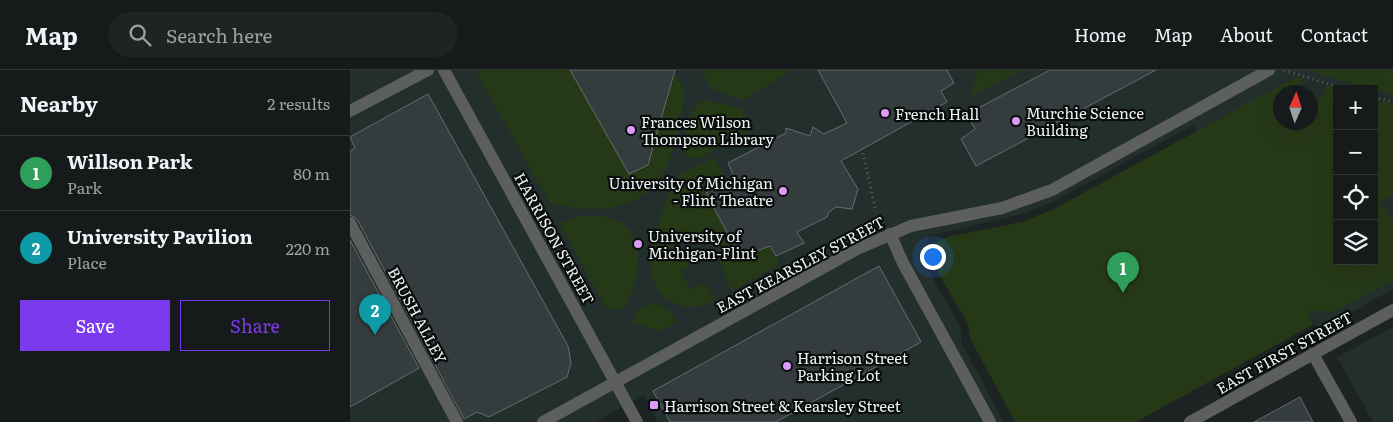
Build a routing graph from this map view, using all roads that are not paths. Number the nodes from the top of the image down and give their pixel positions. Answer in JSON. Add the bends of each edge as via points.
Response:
{"nodes":[{"id":1,"x":428,"y":70,"type":"edge"},
{"id":2,"x":444,"y":70,"type":"edge"},
{"id":3,"x":1269,"y":70,"type":"edge"},
{"id":4,"x":350,"y":111,"type":"edge"},
{"id":5,"x":350,"y":223,"type":"edge"},
{"id":6,"x":890,"y":234,"type":"junction"},
{"id":7,"x":1393,"y":310,"type":"edge"},
{"id":8,"x":1313,"y":354,"type":"junction"},
{"id":9,"x":615,"y":382,"type":"junction"},
{"id":10,"x":457,"y":422,"type":"edge"},
{"id":11,"x":543,"y":422,"type":"edge"},
{"id":12,"x":637,"y":422,"type":"edge"},
{"id":13,"x":990,"y":422,"type":"edge"},
{"id":14,"x":1190,"y":422,"type":"edge"},
{"id":15,"x":1351,"y":422,"type":"edge"}],
"edges":[{"from":1,"to":4,"type":"street"},
{"from":2,"to":9,"type":"street","name":"HARRISON STREET"},
{"from":3,"to":6,"type":"street","name":"EAST KEARSLEY STREET","via":[[1052,190],[1002,208]]},
{"from":5,"to":10,"type":"street","name":"BRUSH ALLEY"},
{"from":6,"to":9,"type":"street","name":"EAST KEARSLEY STREET"},
{"from":6,"to":13,"type":"street"},
{"from":7,"to":8,"type":"street","name":"EAST FIRST STREET"},
{"from":8,"to":14,"type":"street","name":"EAST FIRST STREET"},
{"from":8,"to":15,"type":"street"},
{"from":9,"to":11,"type":"street","name":"EAST KEARSLEY STREET"},
{"from":9,"to":12,"type":"street","name":"HARRISON STREET"}]}
